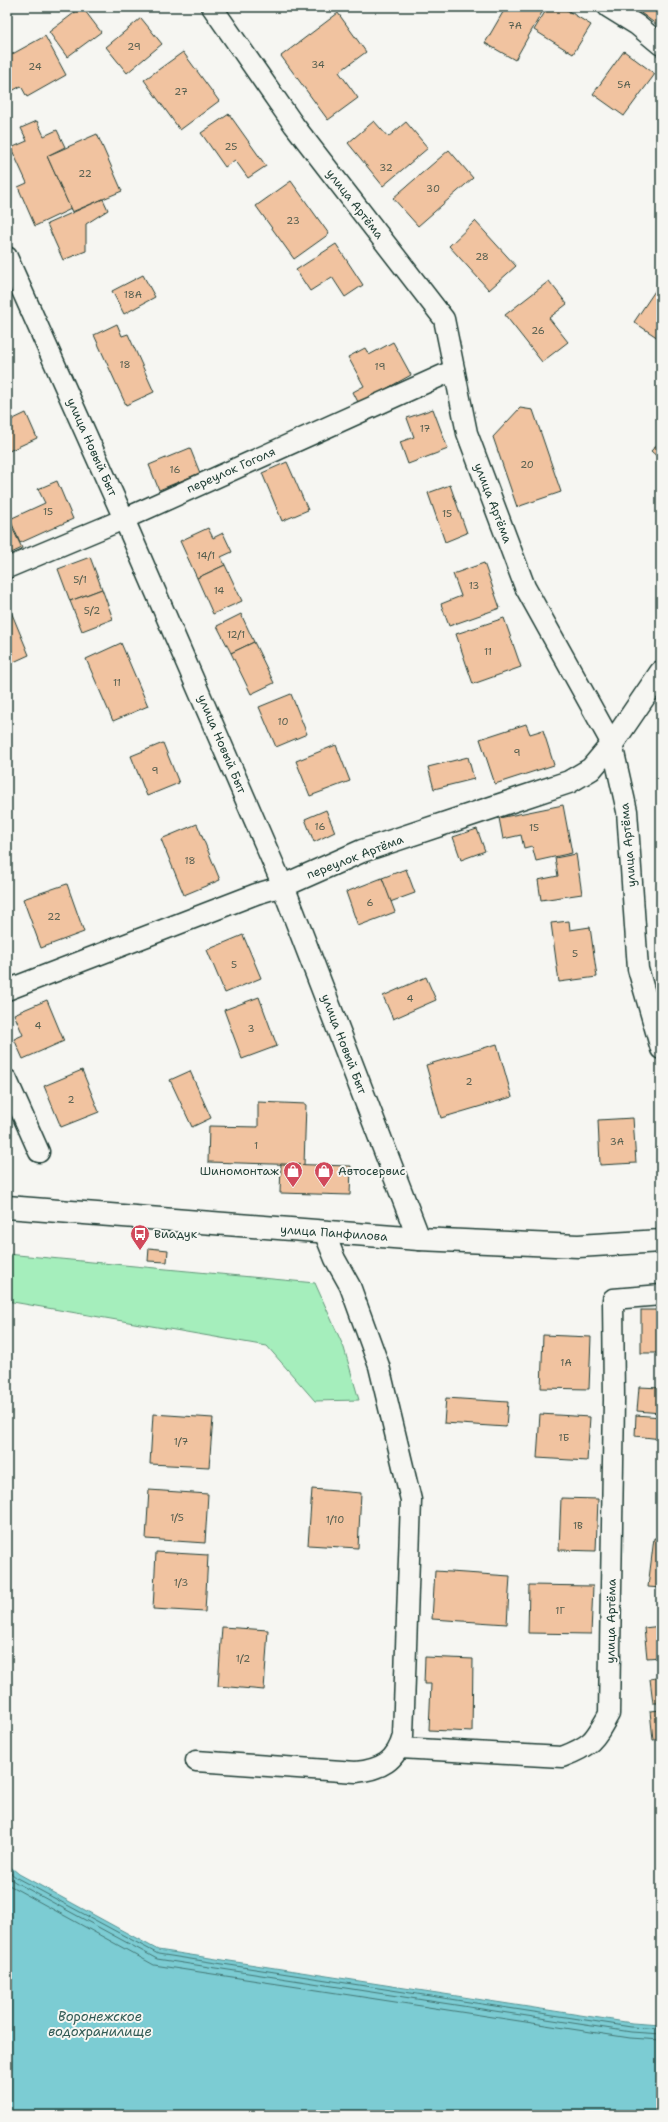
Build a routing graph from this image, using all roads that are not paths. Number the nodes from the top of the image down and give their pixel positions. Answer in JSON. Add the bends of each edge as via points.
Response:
{"nodes":[{"id":1,"x":212,"y":7,"type":"edge"},
{"id":2,"x":608,"y":7,"type":"edge"},
{"id":3,"x":661,"y":45,"type":"edge"},
{"id":4,"x":7,"y":257,"type":"edge"},
{"id":5,"x":454,"y":370,"type":"junction"},
{"id":6,"x":124,"y":519,"type":"junction"},
{"id":7,"x":7,"y":568,"type":"edge"},
{"id":8,"x":661,"y":672,"type":"edge"},
{"id":9,"x":612,"y":744,"type":"junction"},
{"id":10,"x":283,"y":886,"type":"junction"},
{"id":11,"x":7,"y":990,"type":"edge"},
{"id":12,"x":661,"y":1050,"type":"edge"},
{"id":13,"x":7,"y":1080,"type":"edge"},
{"id":14,"x":39,"y":1152,"type":"dead end"},
{"id":15,"x":7,"y":1207,"type":"edge"},
{"id":16,"x":324,"y":1232,"type":"junction"},
{"id":17,"x":419,"y":1239,"type":"junction"},
{"id":18,"x":661,"y":1241,"type":"edge"},
{"id":19,"x":661,"y":1295,"type":"edge"},
{"id":20,"x":400,"y":1748,"type":"junction"},
{"id":21,"x":196,"y":1761,"type":"dead end"}],
"edges":[{"from":1,"to":5,"type":"street","name":"улица Артёма","via":[[294,125],[444,319]]},
{"from":2,"to":3,"type":"street","via":[[637,25]]},
{"from":4,"to":6,"type":"street","name":"улица Новый Быт"},
{"from":5,"to":6,"type":"street","name":"переулок Гоголя"},
{"from":5,"to":9,"type":"street","name":"улица Артёма","via":[[467,433],[525,587]]},
{"from":6,"to":7,"type":"street","name":"переулок Гоголя"},
{"from":6,"to":10,"type":"street","name":"улица Новый Быт"},
{"from":8,"to":9,"type":"street","name":"переулок Артёма"},
{"from":9,"to":10,"type":"street","name":"переулок Артёма","via":[[591,769],[569,782],[362,851]]},
{"from":9,"to":12,"type":"street","name":"улица Артёма","via":[[627,811],[638,969]]},
{"from":10,"to":11,"type":"street","name":"переулок Артёма","via":[[256,894]]},
{"from":10,"to":17,"type":"street","name":"улица Новый Быт"},
{"from":13,"to":14,"type":"street"},
{"from":15,"to":16,"type":"street","name":"улица Панфилова"},
{"from":16,"to":17,"type":"street","name":"улица Панфилова"},
{"from":16,"to":20,"type":"street","via":[[350,1286],[377,1359],[411,1500],[403,1736]]},
{"from":17,"to":18,"type":"street","name":"улица Панфилова","via":[[578,1246]]},
{"from":19,"to":20,"type":"street","name":"улица Артёма","via":[[613,1299],[609,1714],[595,1740],[582,1750],[562,1757]]},
{"from":20,"to":21,"type":"street","via":[[387,1763],[376,1769],[356,1772]]}]}
